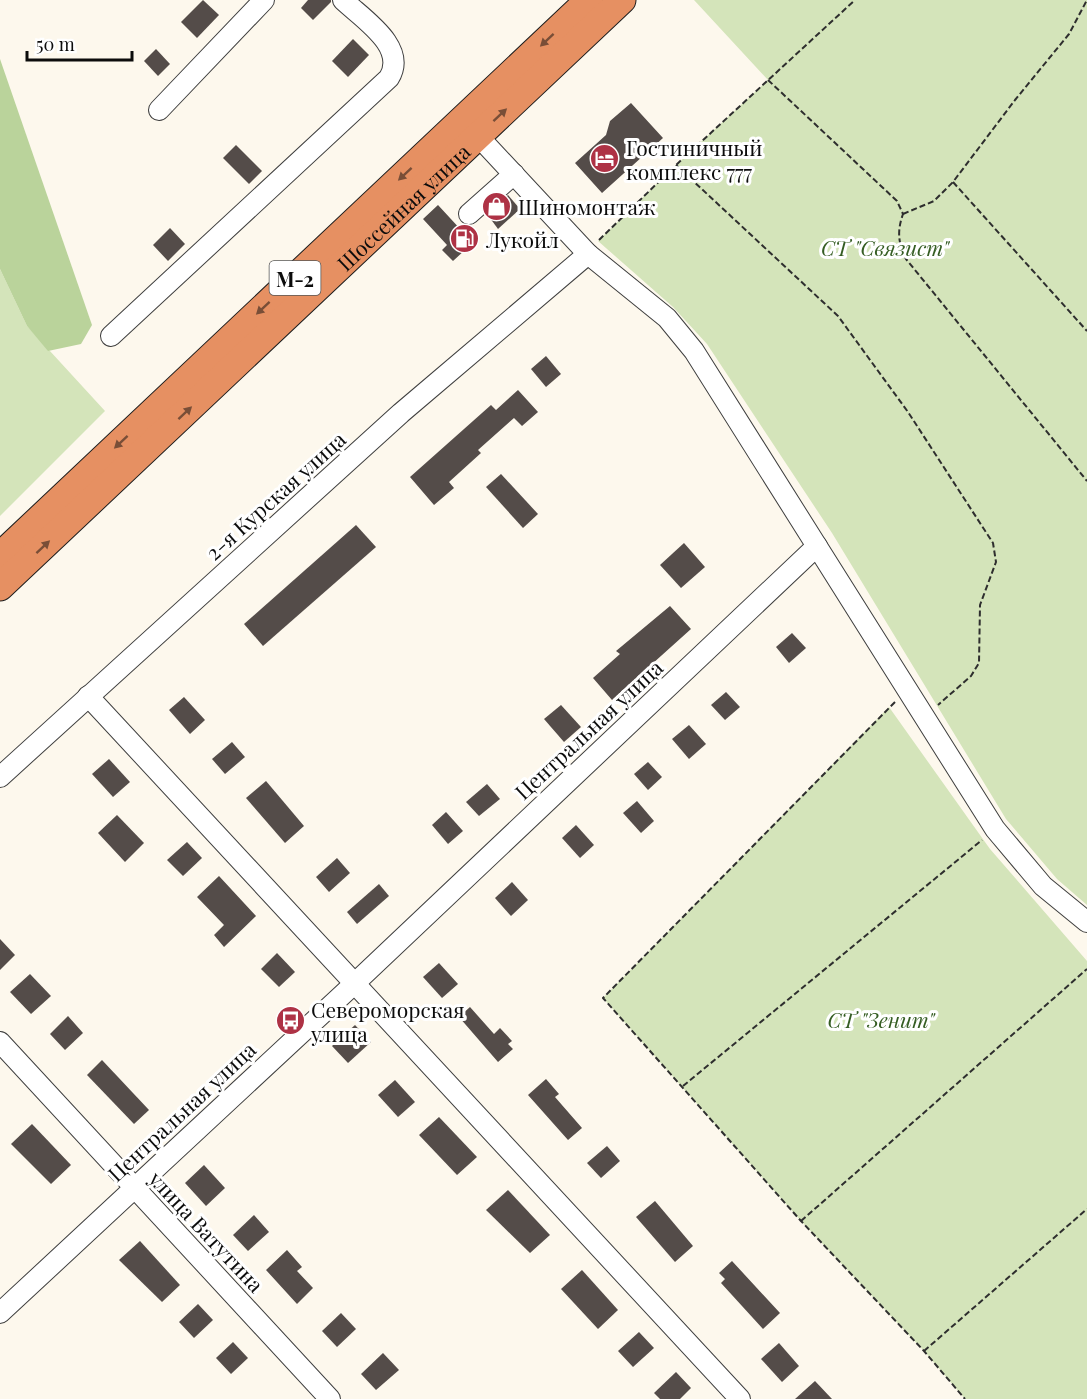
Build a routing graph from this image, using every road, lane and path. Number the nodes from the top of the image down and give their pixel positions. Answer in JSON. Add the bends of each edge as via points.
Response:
{"nodes":[{"id":1,"x":264,"y":0,"type":"edge"},
{"id":2,"x":343,"y":0,"type":"edge"},
{"id":3,"x":589,"y":0,"type":"edge"},
{"id":4,"x":622,"y":0,"type":"edge"},
{"id":5,"x":855,"y":0,"type":"edge"},
{"id":6,"x":1087,"y":0,"type":"edge"},
{"id":7,"x":768,"y":80,"type":"junction"},
{"id":8,"x":159,"y":110,"type":"dead end"},
{"id":9,"x":478,"y":136,"type":"junction"},
{"id":10,"x":676,"y":165,"type":"junction"},
{"id":11,"x":514,"y":174,"type":"junction"},
{"id":12,"x":953,"y":182,"type":"junction"},
{"id":13,"x":469,"y":214,"type":"dead end"},
{"id":14,"x":903,"y":214,"type":"junction"},
{"id":15,"x":588,"y":254,"type":"junction"},
{"id":16,"x":1087,"y":331,"type":"edge"},
{"id":17,"x":111,"y":336,"type":"dead end"},
{"id":18,"x":1087,"y":481,"type":"edge"},
{"id":19,"x":817,"y":546,"type":"junction"},
{"id":20,"x":0,"y":556,"type":"edge"},
{"id":21,"x":0,"y":587,"type":"edge"},
{"id":22,"x":908,"y":691,"type":"junction"},
{"id":23,"x":88,"y":696,"type":"junction"},
{"id":24,"x":924,"y":716,"type":"junction"},
{"id":25,"x":0,"y":777,"type":"edge"},
{"id":26,"x":995,"y":829,"type":"junction"},
{"id":27,"x":1087,"y":921,"type":"edge"},
{"id":28,"x":1087,"y":969,"type":"edge"},
{"id":29,"x":354,"y":984,"type":"junction"},
{"id":30,"x":0,"y":1042,"type":"edge"},
{"id":31,"x":683,"y":1086,"type":"junction"},
{"id":32,"x":134,"y":1187,"type":"junction"},
{"id":33,"x":1087,"y":1209,"type":"edge"},
{"id":34,"x":801,"y":1221,"type":"junction"},
{"id":35,"x":0,"y":1313,"type":"edge"},
{"id":36,"x":924,"y":1351,"type":"junction"},
{"id":37,"x":330,"y":1399,"type":"edge"},
{"id":38,"x":740,"y":1399,"type":"edge"},
{"id":39,"x":965,"y":1399,"type":"edge"}],
"edges":[{"from":1,"to":8,"type":"street"},
{"from":2,"to":17,"type":"street","via":[[390,45],[395,68],[389,78]]},
{"from":3,"to":20,"type":"highway","name":"Шоссейная улица","number":"М-2","one_way":true},
{"from":9,"to":4,"type":"highway","name":"Шоссейная улица","number":"М-2","one_way":true},
{"from":5,"to":7,"type":"path"},
{"from":6,"to":12,"type":"path","via":[[1069,34]]},
{"from":7,"to":10,"type":"path"},
{"from":7,"to":14,"type":"path","via":[[897,201]]},
{"from":9,"to":11,"type":"street"},
{"from":21,"to":9,"type":"highway","name":"Шоссейная улица","number":"М-2","one_way":true},
{"from":10,"to":15,"type":"path"},
{"from":10,"to":24,"type":"path","via":[[838,316],[908,412],[993,543],[996,562],[980,605],[979,663],[971,676]]},
{"from":11,"to":13,"type":"street"},
{"from":11,"to":15,"type":"street"},
{"from":12,"to":14,"type":"path","via":[[934,201]]},
{"from":12,"to":16,"type":"path"},
{"from":14,"to":18,"type":"path","via":[[898,228],[906,259]]},
{"from":15,"to":19,"type":"street","via":[[667,318],[694,351]]},
{"from":15,"to":23,"type":"street","name":"2-я Курская улица","via":[[401,413]]},
{"from":19,"to":22,"type":"street"},
{"from":19,"to":29,"type":"street","name":"Центральная улица"},
{"from":22,"to":24,"type":"street"},
{"from":22,"to":31,"type":"path","via":[[603,998]]},
{"from":23,"to":25,"type":"street","name":"2-я Курская улица"},
{"from":23,"to":29,"type":"street"},
{"from":24,"to":26,"type":"street"},
{"from":26,"to":27,"type":"street","via":[[1043,886]]},
{"from":26,"to":31,"type":"path"},
{"from":28,"to":34,"type":"path"},
{"from":29,"to":32,"type":"street","name":"Центральная улица"},
{"from":29,"to":38,"type":"street"},
{"from":30,"to":32,"type":"street","name":"улица Ватутина"},
{"from":31,"to":34,"type":"path"},
{"from":32,"to":35,"type":"street","name":"Центральная улица"},
{"from":32,"to":37,"type":"street","name":"улица Ватутина"},
{"from":33,"to":36,"type":"path"},
{"from":34,"to":36,"type":"path"},
{"from":36,"to":39,"type":"path"}]}
